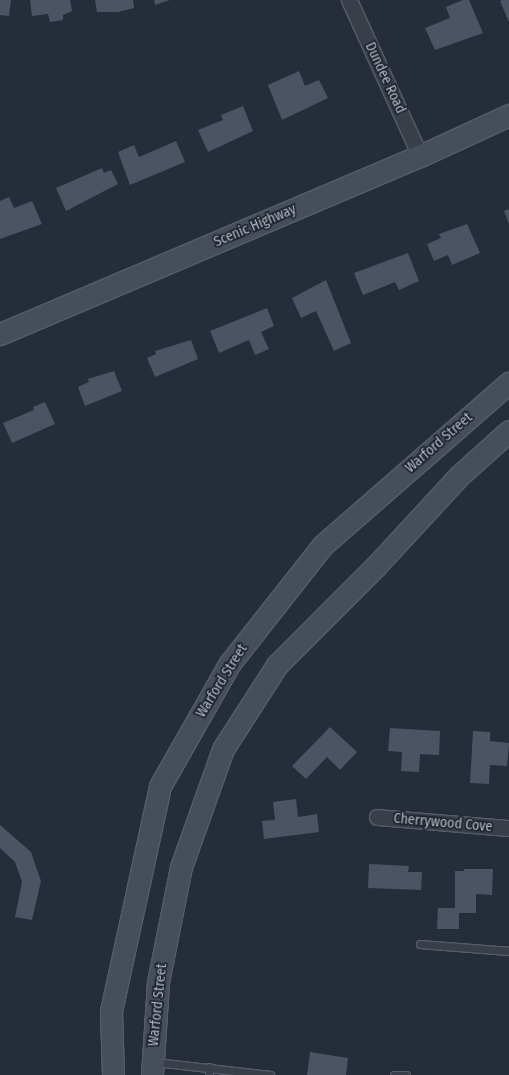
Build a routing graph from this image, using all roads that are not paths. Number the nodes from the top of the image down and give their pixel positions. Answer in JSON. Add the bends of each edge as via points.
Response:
{"nodes":[{"id":1,"x":349,"y":0,"type":"edge"},
{"id":2,"x":509,"y":115,"type":"edge"},
{"id":3,"x":420,"y":156,"type":"junction"},
{"id":4,"x":0,"y":334,"type":"edge"},
{"id":5,"x":509,"y":383,"type":"edge"},
{"id":6,"x":509,"y":432,"type":"edge"},
{"id":7,"x":377,"y":817,"type":"dead end"},
{"id":8,"x":509,"y":828,"type":"edge"},
{"id":9,"x":420,"y":944,"type":"dead end"},
{"id":10,"x":509,"y":951,"type":"edge"},
{"id":11,"x":209,"y":1067,"type":"junction"},
{"id":12,"x":153,"y":1068,"type":"edge"},
{"id":13,"x":113,"y":1075,"type":"edge"},
{"id":14,"x":209,"y":1075,"type":"edge"},
{"id":15,"x":270,"y":1075,"type":"edge"},
{"id":16,"x":394,"y":1075,"type":"edge"},
{"id":17,"x":406,"y":1075,"type":"edge"}],
"edges":[{"from":1,"to":3,"type":"street","name":"Dundee Road"},
{"from":2,"to":3,"type":"main road","name":"Scenic Highway"},
{"from":3,"to":4,"type":"main road","name":"Scenic Highway"},
{"from":5,"to":13,"type":"main road","name":"Warford Street","via":[[323,545],[230,663],[160,786],[111,1011]]},
{"from":6,"to":12,"type":"main road","name":"Warford Street","via":[[460,475],[375,567],[277,666],[223,750],[181,867],[158,982]]},
{"from":7,"to":8,"type":"street","name":"Cherrywood Cove"},
{"from":9,"to":10,"type":"lane"},
{"from":11,"to":12,"type":"lane"},
{"from":11,"to":14,"type":"lane"},
{"from":11,"to":15,"type":"lane"},
{"from":16,"to":17,"type":"lane"}]}
